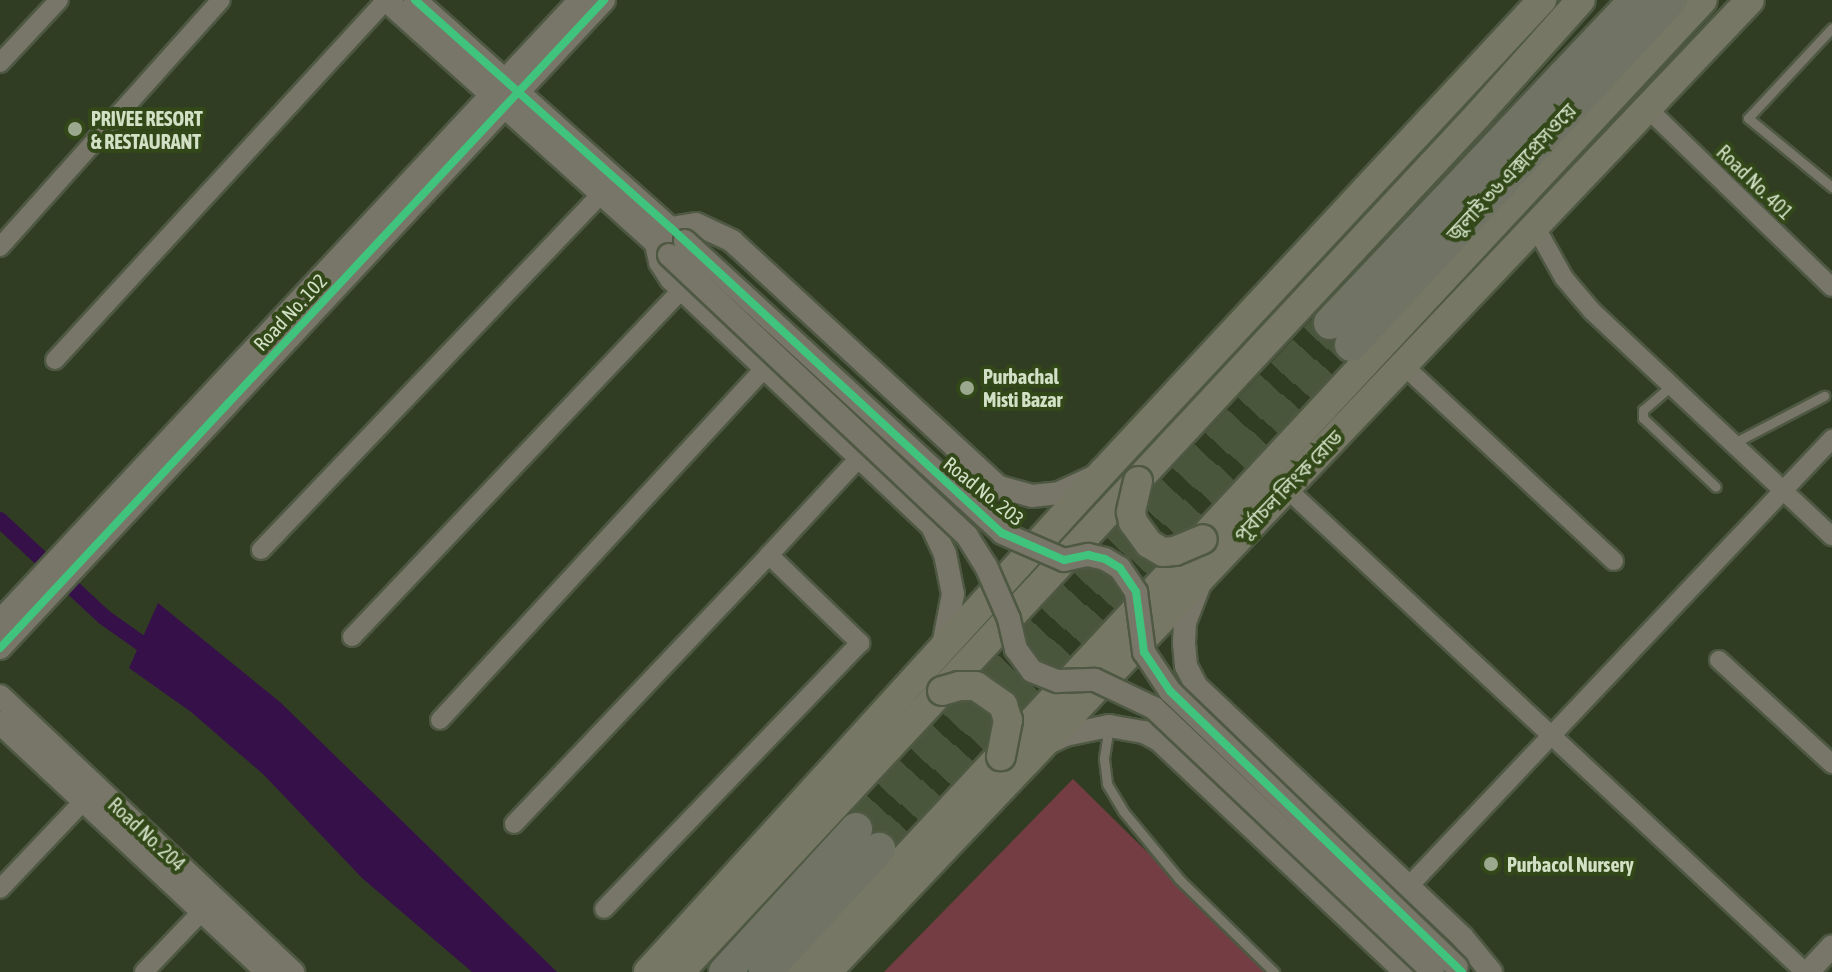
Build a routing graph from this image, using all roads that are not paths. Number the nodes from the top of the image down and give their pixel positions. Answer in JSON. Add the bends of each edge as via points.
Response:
{"nodes":[{"id":1,"x":59,"y":0,"type":"edge"},
{"id":2,"x":221,"y":0,"type":"edge"},
{"id":3,"x":386,"y":0,"type":"edge"},
{"id":4,"x":415,"y":0,"type":"edge"},
{"id":5,"x":580,"y":0,"type":"edge"},
{"id":6,"x":604,"y":0,"type":"edge"},
{"id":7,"x":1542,"y":0,"type":"edge"},
{"id":8,"x":1581,"y":0,"type":"edge"},
{"id":9,"x":1635,"y":0,"type":"edge"},
{"id":10,"x":1671,"y":0,"type":"edge"},
{"id":11,"x":1703,"y":0,"type":"edge"},
{"id":12,"x":1750,"y":0,"type":"edge"},
{"id":13,"x":1832,"y":28,"type":"edge"},
{"id":14,"x":0,"y":63,"type":"edge"},
{"id":15,"x":504,"y":95,"type":"junction"},
{"id":16,"x":1647,"y":108,"type":"junction"},
{"id":17,"x":1832,"y":187,"type":"edge"},
{"id":18,"x":601,"y":194,"type":"junction"},
{"id":19,"x":1535,"y":226,"type":"junction"},
{"id":20,"x":670,"y":242,"type":"junction"},
{"id":21,"x":0,"y":247,"type":"edge"},
{"id":22,"x":1832,"y":287,"type":"edge"},
{"id":23,"x":682,"y":289,"type":"junction"},
{"id":24,"x":55,"y":360,"type":"dead end"},
{"id":25,"x":1403,"y":365,"type":"junction"},
{"id":26,"x":765,"y":368,"type":"junction"},
{"id":27,"x":1672,"y":385,"type":"junction"},
{"id":28,"x":1824,"y":396,"type":"dead end"},
{"id":29,"x":1832,"y":439,"type":"edge"},
{"id":30,"x":1734,"y":443,"type":"junction"},
{"id":31,"x":860,"y":457,"type":"junction"},
{"id":32,"x":1103,"y":472,"type":"junction"},
{"id":33,"x":1138,"y":481,"type":"junction"},
{"id":34,"x":1716,"y":487,"type":"dead end"},
{"id":35,"x":1286,"y":488,"type":"junction"},
{"id":36,"x":1784,"y":490,"type":"junction"},
{"id":37,"x":1832,"y":536,"type":"edge"},
{"id":38,"x":1203,"y":539,"type":"junction"},
{"id":39,"x":261,"y":550,"type":"dead end"},
{"id":40,"x":769,"y":555,"type":"junction"},
{"id":41,"x":1064,"y":560,"type":"junction"},
{"id":42,"x":1614,"y":561,"type":"dead end"},
{"id":43,"x":1207,"y":570,"type":"junction"},
{"id":44,"x":1137,"y":609,"type":"junction"},
{"id":45,"x":1009,"y":619,"type":"junction"},
{"id":46,"x":7,"y":622,"type":"edge"},
{"id":47,"x":352,"y":637,"type":"dead end"},
{"id":48,"x":0,"y":648,"type":"edge"},
{"id":49,"x":943,"y":649,"type":"junction"},
{"id":50,"x":1719,"y":660,"type":"dead end"},
{"id":51,"x":1073,"y":678,"type":"junction"},
{"id":52,"x":942,"y":691,"type":"junction"},
{"id":53,"x":0,"y":696,"type":"edge"},
{"id":54,"x":440,"y":720,"type":"dead end"},
{"id":55,"x":0,"y":723,"type":"edge"},
{"id":56,"x":1109,"y":726,"type":"junction"},
{"id":57,"x":1552,"y":736,"type":"junction"},
{"id":58,"x":1041,"y":746,"type":"junction"},
{"id":59,"x":1001,"y":756,"type":"junction"},
{"id":60,"x":1832,"y":764,"type":"edge"},
{"id":61,"x":90,"y":794,"type":"junction"},
{"id":62,"x":514,"y":824,"type":"dead end"},
{"id":63,"x":1408,"y":887,"type":"junction"},
{"id":64,"x":0,"y":889,"type":"edge"},
{"id":65,"x":208,"y":904,"type":"junction"},
{"id":66,"x":604,"y":909,"type":"dead end"},
{"id":67,"x":1832,"y":946,"type":"edge"},
{"id":68,"x":1460,"y":970,"type":"edge"},
{"id":69,"x":1489,"y":971,"type":"edge"},
{"id":70,"x":144,"y":972,"type":"edge"},
{"id":71,"x":267,"y":972,"type":"edge"},
{"id":72,"x":293,"y":972,"type":"edge"},
{"id":73,"x":648,"y":972,"type":"edge"},
{"id":74,"x":680,"y":972,"type":"edge"},
{"id":75,"x":725,"y":972,"type":"edge"},
{"id":76,"x":765,"y":972,"type":"edge"},
{"id":77,"x":799,"y":972,"type":"edge"},
{"id":78,"x":827,"y":972,"type":"edge"},
{"id":79,"x":1274,"y":972,"type":"edge"},
{"id":80,"x":1405,"y":972,"type":"edge"},
{"id":81,"x":1433,"y":972,"type":"edge"},
{"id":82,"x":1806,"y":972,"type":"edge"}],
"edges":[{"from":1,"to":14,"type":"street"},
{"from":2,"to":21,"type":"street"},
{"from":3,"to":15,"type":"street","name":"Road No. 203"},
{"from":3,"to":24,"type":"street"},
{"from":4,"to":15,"type":"street"},
{"from":5,"to":15,"type":"street","name":"Road No. 102"},
{"from":6,"to":15,"type":"street","name":"Road No. 102"},
{"from":7,"to":32,"type":"main road"},
{"from":8,"to":33,"type":"main road"},
{"from":9,"to":10,"type":"highway","name":"জুলাই ৩৬ এক্সপ্রেসওয়ে","via":[[1341,334]]},
{"from":11,"to":38,"type":"main road"},
{"from":12,"to":16,"type":"main road","name":"পূর্বাচল লিংক রোড"},
{"from":13,"to":17,"type":"lane","via":[[1748,118]]},
{"from":15,"to":18,"type":"street","name":"Road No. 203"},
{"from":15,"to":20,"type":"street","name":"Road No. 203"},
{"from":15,"to":46,"type":"street","name":"Road No. 102"},
{"from":16,"to":19,"type":"main road","name":"পূর্বাচল লিংক রোড"},
{"from":16,"to":22,"type":"street","name":"Road No. 401"},
{"from":18,"to":20,"type":"street","name":"Road No. 203"},
{"from":18,"to":39,"type":"street"},
{"from":19,"to":25,"type":"main road","name":"পূর্বাচল লিংক রোড"},
{"from":19,"to":27,"type":"street","via":[[1564,278],[1592,311]]},
{"from":20,"to":23,"type":"street","via":[[660,262]]},
{"from":20,"to":32,"type":"street","name":"Road No. 203","via":[[696,224],[732,241],[999,487],[1032,496],[1059,493]]},
{"from":20,"to":41,"type":"street","name":"Road No. 203","bridge":true,"via":[[1002,533]]},
{"from":20,"to":45,"type":"street","name":"Road No. 203","bridge":true,"via":[[967,536]]},
{"from":23,"to":26,"type":"street"},
{"from":23,"to":47,"type":"street"},
{"from":25,"to":35,"type":"main road","name":"পূর্বাচল লিংক রোড"},
{"from":25,"to":42,"type":"street"},
{"from":26,"to":31,"type":"street"},
{"from":26,"to":54,"type":"street"},
{"from":27,"to":30,"type":"street"},
{"from":27,"to":34,"type":"lane","via":[[1643,410],[1643,418]]},
{"from":28,"to":30,"type":"lane"},
{"from":29,"to":36,"type":"street"},
{"from":30,"to":36,"type":"street"},
{"from":31,"to":40,"type":"street"},
{"from":31,"to":49,"type":"street","via":[[932,526],[945,554],[953,594]]},
{"from":32,"to":49,"type":"main road"},
{"from":33,"to":38,"type":"main road","bridge":true,"via":[[1131,512],[1149,544],[1163,552],[1175,551]]},
{"from":33,"to":41,"type":"main road","bridge":true},
{"from":35,"to":43,"type":"main road","name":"পূর্বাচল লিংক রোড"},
{"from":35,"to":57,"type":"street"},
{"from":36,"to":37,"type":"street"},
{"from":36,"to":57,"type":"street"},
{"from":38,"to":44,"type":"main road","bridge":true},
{"from":40,"to":62,"type":"street"},
{"from":40,"to":66,"type":"street","via":[[860,643]]},
{"from":41,"to":44,"type":"street","name":"Road No. 203","bridge":true,"via":[[1088,555],[1120,568],[1136,592]]},
{"from":41,"to":45,"type":"main road"},
{"from":43,"to":58,"type":"main road","name":"পূর্বাচল লিংক রোড"},
{"from":43,"to":63,"type":"street","via":[[1185,623],[1186,666],[1196,686]]},
{"from":44,"to":51,"type":"main road"},
{"from":44,"to":68,"type":"street","name":"Road No. 203","bridge":true,"via":[[1144,652],[1170,691]]},
{"from":45,"to":51,"type":"street","name":"Road No. 203","bridge":true,"via":[[1016,649],[1032,671],[1045,679]]},
{"from":45,"to":52,"type":"main road"},
{"from":46,"to":48,"type":"street","name":"Road No. 102"},
{"from":49,"to":73,"type":"main road"},
{"from":50,"to":60,"type":"street"},
{"from":51,"to":59,"type":"main road","bridge":true},
{"from":51,"to":81,"type":"street","name":"Road No. 203","bridge":true,"via":[[1125,692],[1177,726]]},
{"from":52,"to":59,"type":"main road","bridge":true,"via":[[976,686],[1003,705],[1008,720]]},
{"from":52,"to":74,"type":"main road"},
{"from":53,"to":61,"type":"street","name":"Road No. 204"},
{"from":55,"to":61,"type":"street","name":"Road No. 204"},
{"from":56,"to":58,"type":"street"},
{"from":56,"to":79,"type":"lane","via":[[1107,784],[1123,811],[1179,879]]},
{"from":56,"to":80,"type":"street","via":[[1159,740]]},
{"from":57,"to":63,"type":"street"},
{"from":57,"to":82,"type":"street"},
{"from":58,"to":78,"type":"main road","name":"পূর্বাচল লিংক রোড"},
{"from":59,"to":77,"type":"main road"},
{"from":61,"to":64,"type":"street"},
{"from":61,"to":65,"type":"street","name":"Road No. 204"},
{"from":63,"to":69,"type":"street","via":[[1463,938]]},
{"from":65,"to":70,"type":"street"},
{"from":65,"to":71,"type":"street","name":"Road No. 204"},
{"from":65,"to":72,"type":"street","name":"Road No. 204"},
{"from":67,"to":82,"type":"street"},
{"from":75,"to":76,"type":"highway","via":[[868,839]]}]}
